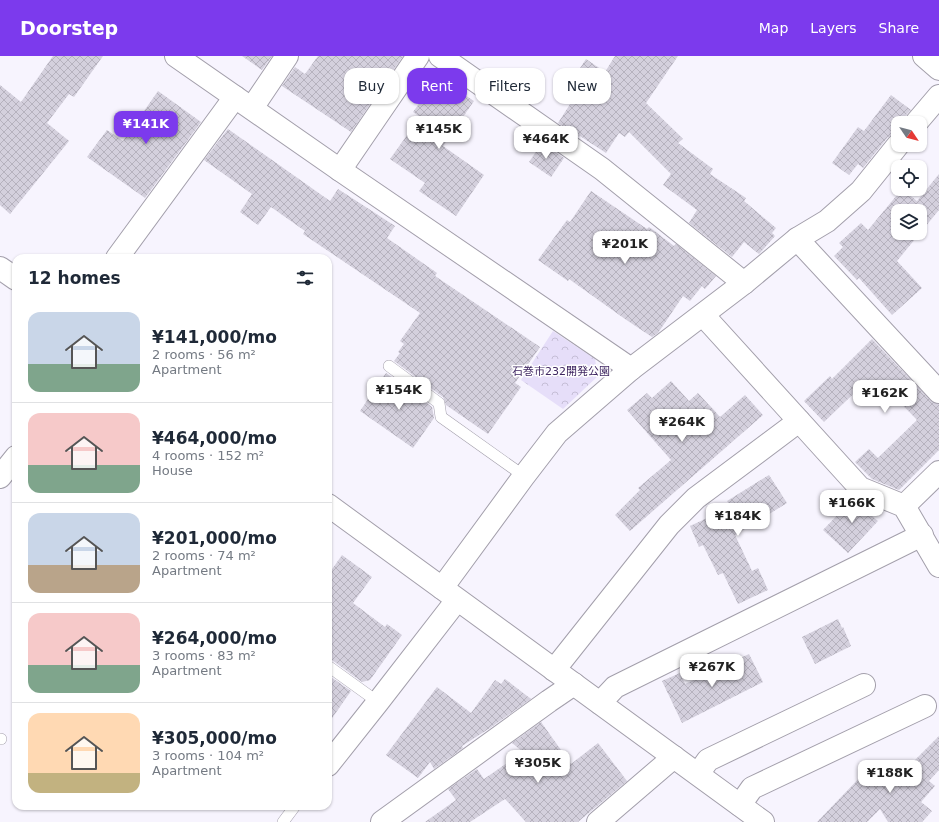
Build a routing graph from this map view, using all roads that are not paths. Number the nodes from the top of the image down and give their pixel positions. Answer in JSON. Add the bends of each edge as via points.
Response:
{"nodes":[{"id":1,"x":176,"y":56,"type":"edge"},
{"id":2,"x":287,"y":56,"type":"edge"},
{"id":3,"x":418,"y":56,"type":"edge"},
{"id":4,"x":440,"y":56,"type":"edge"},
{"id":5,"x":924,"y":56,"type":"edge"},
{"id":6,"x":939,"y":68,"type":"edge"},
{"id":7,"x":939,"y":96,"type":"edge"},
{"id":8,"x":243,"y":103,"type":"junction"},
{"id":9,"x":922,"y":116,"type":"edge"},
{"id":10,"x":892,"y":152,"type":"edge"},
{"id":11,"x":340,"y":170,"type":"junction"},
{"id":12,"x":798,"y":238,"type":"junction"},
{"id":13,"x":121,"y":254,"type":"edge"},
{"id":14,"x":0,"y":268,"type":"edge"},
{"id":15,"x":12,"y":276,"type":"edge"},
{"id":16,"x":744,"y":283,"type":"junction"},
{"id":17,"x":703,"y":315,"type":"junction"},
{"id":18,"x":389,"y":366,"type":"dead end"},
{"id":19,"x":632,"y":369,"type":"junction"},
{"id":20,"x":939,"y":392,"type":"edge"},
{"id":21,"x":799,"y":421,"type":"junction"},
{"id":22,"x":12,"y":461,"type":"edge"},
{"id":23,"x":939,"y":472,"type":"edge"},
{"id":24,"x":524,"y":476,"type":"junction"},
{"id":25,"x":0,"y":477,"type":"edge"},
{"id":26,"x":904,"y":506,"type":"junction"},
{"id":27,"x":332,"y":508,"type":"edge"},
{"id":28,"x":922,"y":535,"type":"junction"},
{"id":29,"x":939,"y":566,"type":"edge"},
{"id":30,"x":450,"y":594,"type":"junction"},
{"id":31,"x":332,"y":669,"type":"edge"},
{"id":32,"x":554,"y":670,"type":"junction"},
{"id":33,"x":574,"y":684,"type":"junction"},
{"id":34,"x":864,"y":685,"type":"dead end"},
{"id":35,"x":378,"y":702,"type":"junction"},
{"id":36,"x":600,"y":703,"type":"junction"},
{"id":37,"x":925,"y":706,"type":"dead end"},
{"id":38,"x":674,"y":757,"type":"junction"},
{"id":39,"x":332,"y":760,"type":"edge"},
{"id":40,"x":698,"y":774,"type":"junction"},
{"id":41,"x":740,"y":805,"type":"junction"},
{"id":42,"x":292,"y":810,"type":"edge"},
{"id":43,"x":283,"y":822,"type":"edge"},
{"id":44,"x":382,"y":822,"type":"edge"},
{"id":45,"x":598,"y":822,"type":"edge"},
{"id":46,"x":764,"y":822,"type":"edge"}],
"edges":[{"from":1,"to":8,"type":"street"},
{"from":2,"to":8,"type":"street"},
{"from":3,"to":11,"type":"street"},
{"from":4,"to":16,"type":"street","via":[[602,169]]},
{"from":5,"to":6,"type":"street"},
{"from":7,"to":9,"type":"street"},
{"from":8,"to":11,"type":"street"},
{"from":8,"to":13,"type":"street"},
{"from":10,"to":12,"type":"street","via":[[861,191],[827,221]]},
{"from":11,"to":19,"type":"street"},
{"from":12,"to":16,"type":"street"},
{"from":12,"to":20,"type":"street"},
{"from":14,"to":15,"type":"street"},
{"from":16,"to":17,"type":"street"},
{"from":17,"to":19,"type":"street"},
{"from":17,"to":21,"type":"street"},
{"from":18,"to":24,"type":"lane","via":[[439,404],[441,417]]},
{"from":19,"to":24,"type":"street","via":[[557,433]]},
{"from":21,"to":26,"type":"street","via":[[860,488]]},
{"from":21,"to":32,"type":"street","via":[[696,498],[669,525]]},
{"from":22,"to":25,"type":"street"},
{"from":23,"to":26,"type":"street"},
{"from":24,"to":30,"type":"street"},
{"from":26,"to":28,"type":"street"},
{"from":27,"to":30,"type":"street"},
{"from":28,"to":29,"type":"street"},
{"from":28,"to":36,"type":"street","via":[[615,687]]},
{"from":30,"to":32,"type":"street"},
{"from":30,"to":35,"type":"street"},
{"from":31,"to":35,"type":"lane"},
{"from":32,"to":33,"type":"street"},
{"from":33,"to":36,"type":"street"},
{"from":33,"to":44,"type":"street"},
{"from":34,"to":40,"type":"street","via":[[708,760]]},
{"from":35,"to":39,"type":"street"},
{"from":36,"to":38,"type":"street"},
{"from":37,"to":41,"type":"street","via":[[752,788]]},
{"from":38,"to":40,"type":"street"},
{"from":38,"to":45,"type":"street"},
{"from":40,"to":41,"type":"street"},
{"from":41,"to":46,"type":"street"},
{"from":42,"to":43,"type":"lane"}]}
